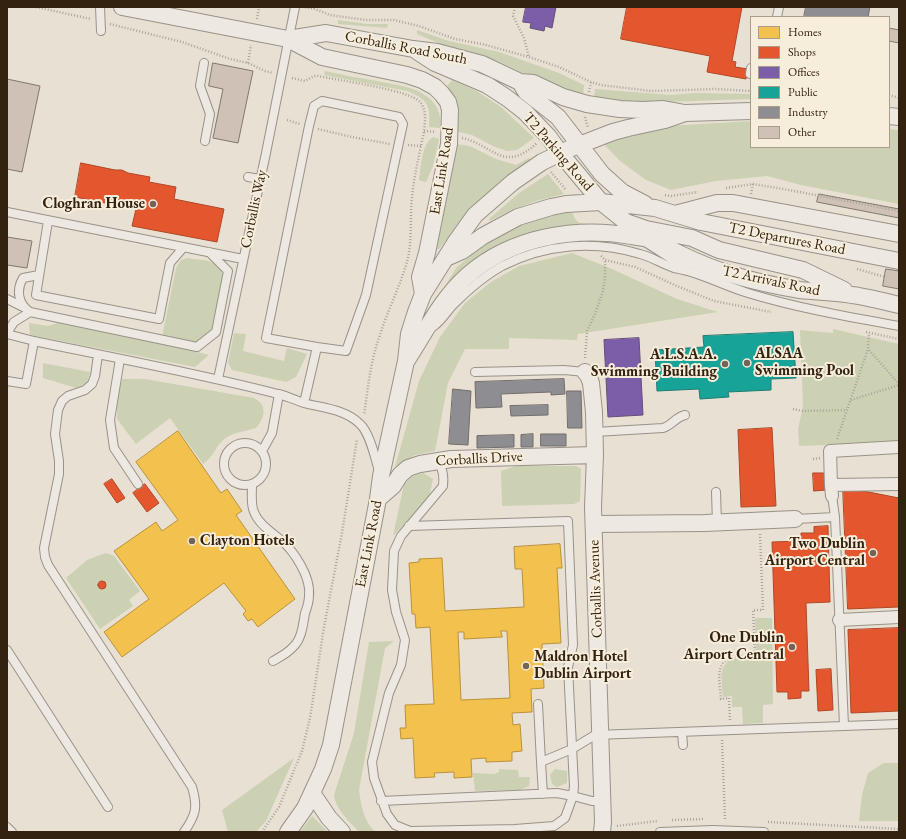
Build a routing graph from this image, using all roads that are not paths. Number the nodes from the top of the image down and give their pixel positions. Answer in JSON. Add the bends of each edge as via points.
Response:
{"nodes":[{"id":1,"x":100,"y":7,"type":"edge"},
{"id":2,"x":122,"y":7,"type":"edge"},
{"id":3,"x":295,"y":7,"type":"edge"},
{"id":4,"x":101,"y":31,"type":"dead end"},
{"id":5,"x":288,"y":39,"type":"junction"},
{"id":6,"x":413,"y":49,"type":"junction"},
{"id":7,"x":204,"y":63,"type":"dead end"},
{"id":8,"x":520,"y":82,"type":"junction"},
{"id":9,"x":750,"y":110,"type":"edge"},
{"id":10,"x":685,"y":112,"type":"junction"},
{"id":11,"x":205,"y":140,"type":"dead end"},
{"id":12,"x":578,"y":145,"type":"junction"},
{"id":13,"x":561,"y":154,"type":"junction"},
{"id":14,"x":248,"y":177,"type":"dead end"},
{"id":15,"x":260,"y":179,"type":"junction"},
{"id":16,"x":601,"y":202,"type":"junction"},
{"id":17,"x":655,"y":208,"type":"junction"},
{"id":18,"x":675,"y":214,"type":"junction"},
{"id":19,"x":9,"y":215,"type":"edge"},
{"id":20,"x":48,"y":221,"type":"junction"},
{"id":21,"x":626,"y":222,"type":"junction"},
{"id":22,"x":899,"y":234,"type":"edge"},
{"id":23,"x":640,"y":238,"type":"junction"},
{"id":24,"x":183,"y":248,"type":"junction"},
{"id":25,"x":209,"y":252,"type":"junction"},
{"id":26,"x":446,"y":259,"type":"junction"},
{"id":27,"x":243,"y":260,"type":"junction"},
{"id":28,"x":899,"y":261,"type":"edge"},
{"id":29,"x":691,"y":272,"type":"junction"},
{"id":30,"x":39,"y":275,"type":"junction"},
{"id":31,"x":423,"y":294,"type":"junction"},
{"id":32,"x":852,"y":295,"type":"junction"},
{"id":33,"x":7,"y":299,"type":"edge"},
{"id":34,"x":899,"y":305,"type":"edge"},
{"id":35,"x":26,"y":309,"type":"junction"},
{"id":36,"x":899,"y":326,"type":"edge"},
{"id":37,"x":7,"y":334,"type":"edge"},
{"id":38,"x":424,"y":334,"type":"junction"},
{"id":39,"x":34,"y":341,"type":"junction"},
{"id":40,"x":317,"y":347,"type":"junction"},
{"id":41,"x":98,"y":355,"type":"junction"},
{"id":42,"x":120,"y":359,"type":"junction"},
{"id":43,"x":406,"y":361,"type":"junction"},
{"id":44,"x":585,"y":368,"type":"joint"},
{"id":45,"x":475,"y":372,"type":"dead end"},
{"id":46,"x":218,"y":379,"type":"junction"},
{"id":47,"x":7,"y":381,"type":"edge"},
{"id":48,"x":279,"y":394,"type":"junction"},
{"id":49,"x":304,"y":403,"type":"junction"},
{"id":50,"x":685,"y":415,"type":"dead end"},
{"id":51,"x":595,"y":432,"type":"junction"},
{"id":52,"x":899,"y":447,"type":"edge"},
{"id":53,"x":262,"y":451,"type":"junction"},
{"id":54,"x":595,"y":455,"type":"junction"},
{"id":55,"x":438,"y":461,"type":"junction"},
{"id":56,"x":381,"y":476,"type":"junction"},
{"id":57,"x":138,"y":484,"type":"dead end"},
{"id":58,"x":252,"y":484,"type":"junction"},
{"id":59,"x":899,"y":484,"type":"edge"},
{"id":60,"x":831,"y":491,"type":"junction"},
{"id":61,"x":716,"y":492,"type":"dead end"},
{"id":62,"x":378,"y":499,"type":"junction"},
{"id":63,"x":835,"y":517,"type":"junction"},
{"id":64,"x":795,"y":519,"type":"joint"},
{"id":65,"x":717,"y":523,"type":"junction"},
{"id":66,"x":594,"y":524,"type":"junction"},
{"id":67,"x":409,"y":526,"type":"junction"},
{"id":68,"x":899,"y":618,"type":"edge"},
{"id":69,"x":839,"y":620,"type":"junction"},
{"id":70,"x":7,"y":650,"type":"edge"},
{"id":71,"x":273,"y":661,"type":"dead end"},
{"id":72,"x":538,"y":704,"type":"dead end"},
{"id":73,"x":899,"y":724,"type":"edge"},
{"id":74,"x":844,"y":726,"type":"junction"},
{"id":75,"x":682,"y":733,"type":"junction"},
{"id":76,"x":600,"y":735,"type":"junction"},
{"id":77,"x":683,"y":745,"type":"dead end"},
{"id":78,"x":572,"y":749,"type":"junction"},
{"id":79,"x":541,"y":762,"type":"junction"},
{"id":80,"x":312,"y":794,"type":"junction"},
{"id":81,"x":543,"y":794,"type":"junction"},
{"id":82,"x":572,"y":796,"type":"junction"},
{"id":83,"x":381,"y":801,"type":"junction"},
{"id":84,"x":603,"y":801,"type":"junction"},
{"id":85,"x":108,"y":807,"type":"dead end"},
{"id":86,"x":7,"y":827,"type":"edge"},
{"id":87,"x":12,"y":832,"type":"edge"},
{"id":88,"x":184,"y":832,"type":"edge"},
{"id":89,"x":288,"y":832,"type":"edge"},
{"id":90,"x":342,"y":832,"type":"edge"},
{"id":91,"x":602,"y":832,"type":"edge"},
{"id":92,"x":660,"y":832,"type":"edge"},
{"id":93,"x":764,"y":832,"type":"edge"}],
"edges":[{"from":1,"to":4,"type":"lane"},
{"from":2,"to":5,"type":"street","name":"Corballis Road South"},
{"from":3,"to":5,"type":"lane","name":"Corballis Way"},
{"from":5,"to":6,"type":"street","name":"Corballis Road South","via":[[326,33]]},
{"from":5,"to":15,"type":"lane","name":"Corballis Way"},
{"from":5,"to":31,"type":"street","name":"East Link Road","via":[[322,57],[422,80],[435,87],[448,102],[450,135],[420,277]]},
{"from":6,"to":8,"type":"street","name":"Corballis Road South","via":[[456,56],[482,64]]},
{"from":6,"to":13,"type":"street","name":"T2 Parking Road","via":[[435,63],[487,85],[507,98],[525,112]]},
{"from":7,"to":11,"type":"lane","via":[[200,86],[210,114]]},
{"from":8,"to":10,"type":"street","name":"Corballis Road South","via":[[533,83],[563,97],[587,104],[620,109]]},
{"from":8,"to":12,"type":"street","via":[[526,92],[558,118]]},
{"from":9,"to":10,"type":"street","name":"Corballis Road South"},
{"from":10,"to":12,"type":"street","name":"Corballis Road South","via":[[665,120],[613,132]]},
{"from":12,"to":13,"type":"street","name":"Corballis Road South"},
{"from":12,"to":17,"type":"street","via":[[593,164],[622,192]]},
{"from":13,"to":16,"type":"street","name":"T2 Parking Road"},
{"from":13,"to":26,"type":"street","name":"East Link Road","via":[[534,168],[491,200],[475,215]]},
{"from":14,"to":15,"type":"lane"},
{"from":15,"to":27,"type":"lane","name":"Corballis Way"},
{"from":16,"to":17,"type":"street"},
{"from":16,"to":21,"type":"street","name":"T2 Parking Road"},
{"from":16,"to":26,"type":"street","via":[[566,204],[536,210],[500,226]]},
{"from":17,"to":18,"type":"street","name":"T2 Departures Road"},
{"from":18,"to":22,"type":"street","via":[[733,203]]},
{"from":18,"to":28,"type":"street","name":"T2 Departures Road","via":[[743,231]]},
{"from":19,"to":20,"type":"lane"},
{"from":20,"to":24,"type":"lane"},
{"from":20,"to":30,"type":"lane"},
{"from":21,"to":23,"type":"lane","name":"T2 Parking Road"},
{"from":21,"to":32,"type":"street","name":"T2 Arrivals Road","via":[[646,229],[692,238],[719,250],[803,270]]},
{"from":23,"to":29,"type":"lane","name":"T2 Parking Road"},
{"from":23,"to":32,"type":"street","name":"T2 Arrivals Road","via":[[658,241],[689,258],[746,279],[799,290]]},
{"from":23,"to":38,"type":"street","name":"T2 Arrivals Road","via":[[601,232],[575,233],[536,240],[502,253],[466,276],[434,316]]},
{"from":24,"to":25,"type":"lane"},
{"from":24,"to":30,"type":"lane","via":[[170,263],[159,319],[36,295]]},
{"from":25,"to":27,"type":"lane"},
{"from":25,"to":35,"type":"lane","via":[[228,271],[216,332],[197,347]]},
{"from":26,"to":31,"type":"street","name":"East Link Road"},
{"from":27,"to":46,"type":"lane","name":"Corballis Way"},
{"from":29,"to":36,"type":"lane","name":"T2 Parking Road","via":[[748,293]]},
{"from":29,"to":38,"type":"lane","name":"T2 Parking Road","via":[[620,248],[578,245],[537,252],[502,266],[484,277],[453,305],[440,322]]},
{"from":30,"to":35,"type":"lane","via":[[23,278],[19,284],[19,296]]},
{"from":31,"to":43,"type":"street","name":"East Link Road","via":[[409,334]]},
{"from":32,"to":34,"type":"street","name":"T2 Arrivals Road"},
{"from":33,"to":35,"type":"lane"},
{"from":35,"to":37,"type":"lane"},
{"from":37,"to":39,"type":"lane"},
{"from":38,"to":43,"type":"street","name":"T2 Parking Road"},
{"from":39,"to":41,"type":"lane"},
{"from":39,"to":47,"type":"lane","via":[[26,384]]},
{"from":40,"to":40,"type":"lane","via":[[266,338],[308,126],[314,106],[322,101],[399,118],[403,124],[366,295],[346,351]]},
{"from":40,"to":49,"type":"lane"},
{"from":41,"to":42,"type":"lane"},
{"from":41,"to":88,"type":"lane","via":[[92,384],[86,390],[68,396],[58,410],[55,434],[59,474],[44,548],[45,557],[192,787],[196,800],[193,819]]},
{"from":42,"to":46,"type":"lane"},
{"from":42,"to":57,"type":"lane","via":[[110,420],[114,448]]},
{"from":43,"to":56,"type":"street","name":"East Link Road"},
{"from":44,"to":45,"type":"lane"},
{"from":44,"to":51,"type":"street","name":"Corballis Avenue","via":[[591,383]]},
{"from":46,"to":48,"type":"lane"},
{"from":48,"to":49,"type":"lane"},
{"from":48,"to":53,"type":"lane","via":[[272,433]]},
{"from":49,"to":56,"type":"lane","via":[[340,412],[352,417],[361,425]]},
{"from":50,"to":51,"type":"lane","via":[[663,428]]},
{"from":51,"to":54,"type":"street","name":"Corballis Avenue"},
{"from":52,"to":60,"type":"street","via":[[830,451]]},
{"from":53,"to":58,"type":"lane","via":[[267,463],[266,470],[263,476]]},
{"from":53,"to":58,"type":"lane","via":[[250,443],[242,443],[236,445],[226,456],[224,470],[228,476],[239,485]]},
{"from":54,"to":55,"type":"street","name":"Corballis Drive"},
{"from":54,"to":66,"type":"street","name":"Corballis Avenue"},
{"from":55,"to":62,"type":"street","name":"Corballis Drive","via":[[408,468]]},
{"from":55,"to":67,"type":"lane","via":[[444,476],[443,486]]},
{"from":56,"to":62,"type":"street","name":"East Link Road"},
{"from":58,"to":71,"type":"lane","via":[[251,497],[256,517],[268,531],[281,540],[300,563],[310,594],[300,638],[294,647]]},
{"from":59,"to":60,"type":"street"},
{"from":60,"to":63,"type":"lane"},
{"from":61,"to":65,"type":"lane"},
{"from":62,"to":80,"type":"street","name":"East Link Road","via":[[331,745]]},
{"from":63,"to":64,"type":"lane"},
{"from":63,"to":69,"type":"lane"},
{"from":64,"to":65,"type":"street"},
{"from":65,"to":66,"type":"street"},
{"from":66,"to":76,"type":"street","name":"Corballis Avenue"},
{"from":67,"to":78,"type":"lane","via":[[568,521],[573,645],[568,667]]},
{"from":67,"to":83,"type":"lane","via":[[400,536],[394,551],[392,590],[405,640],[401,665],[389,693],[372,762]]},
{"from":68,"to":69,"type":"street"},
{"from":69,"to":74,"type":"lane"},
{"from":70,"to":85,"type":"lane"},
{"from":72,"to":79,"type":"lane"},
{"from":73,"to":74,"type":"lane"},
{"from":74,"to":75,"type":"lane"},
{"from":75,"to":76,"type":"lane"},
{"from":75,"to":77,"type":"lane"},
{"from":76,"to":78,"type":"lane","via":[[595,735]]},
{"from":76,"to":84,"type":"street","name":"Corballis Avenue"},
{"from":78,"to":79,"type":"lane"},
{"from":78,"to":82,"type":"lane"},
{"from":79,"to":81,"type":"lane"},
{"from":80,"to":89,"type":"street","name":"East Link Road"},
{"from":80,"to":90,"type":"street"},
{"from":81,"to":82,"type":"lane"},
{"from":81,"to":83,"type":"lane"},
{"from":82,"to":83,"type":"lane","via":[[565,818],[554,826],[462,831],[410,831],[395,825]]},
{"from":82,"to":84,"type":"lane"},
{"from":84,"to":91,"type":"street","name":"Corballis Avenue"},
{"from":86,"to":87,"type":"lane"},
{"from":92,"to":93,"type":"lane"}]}
